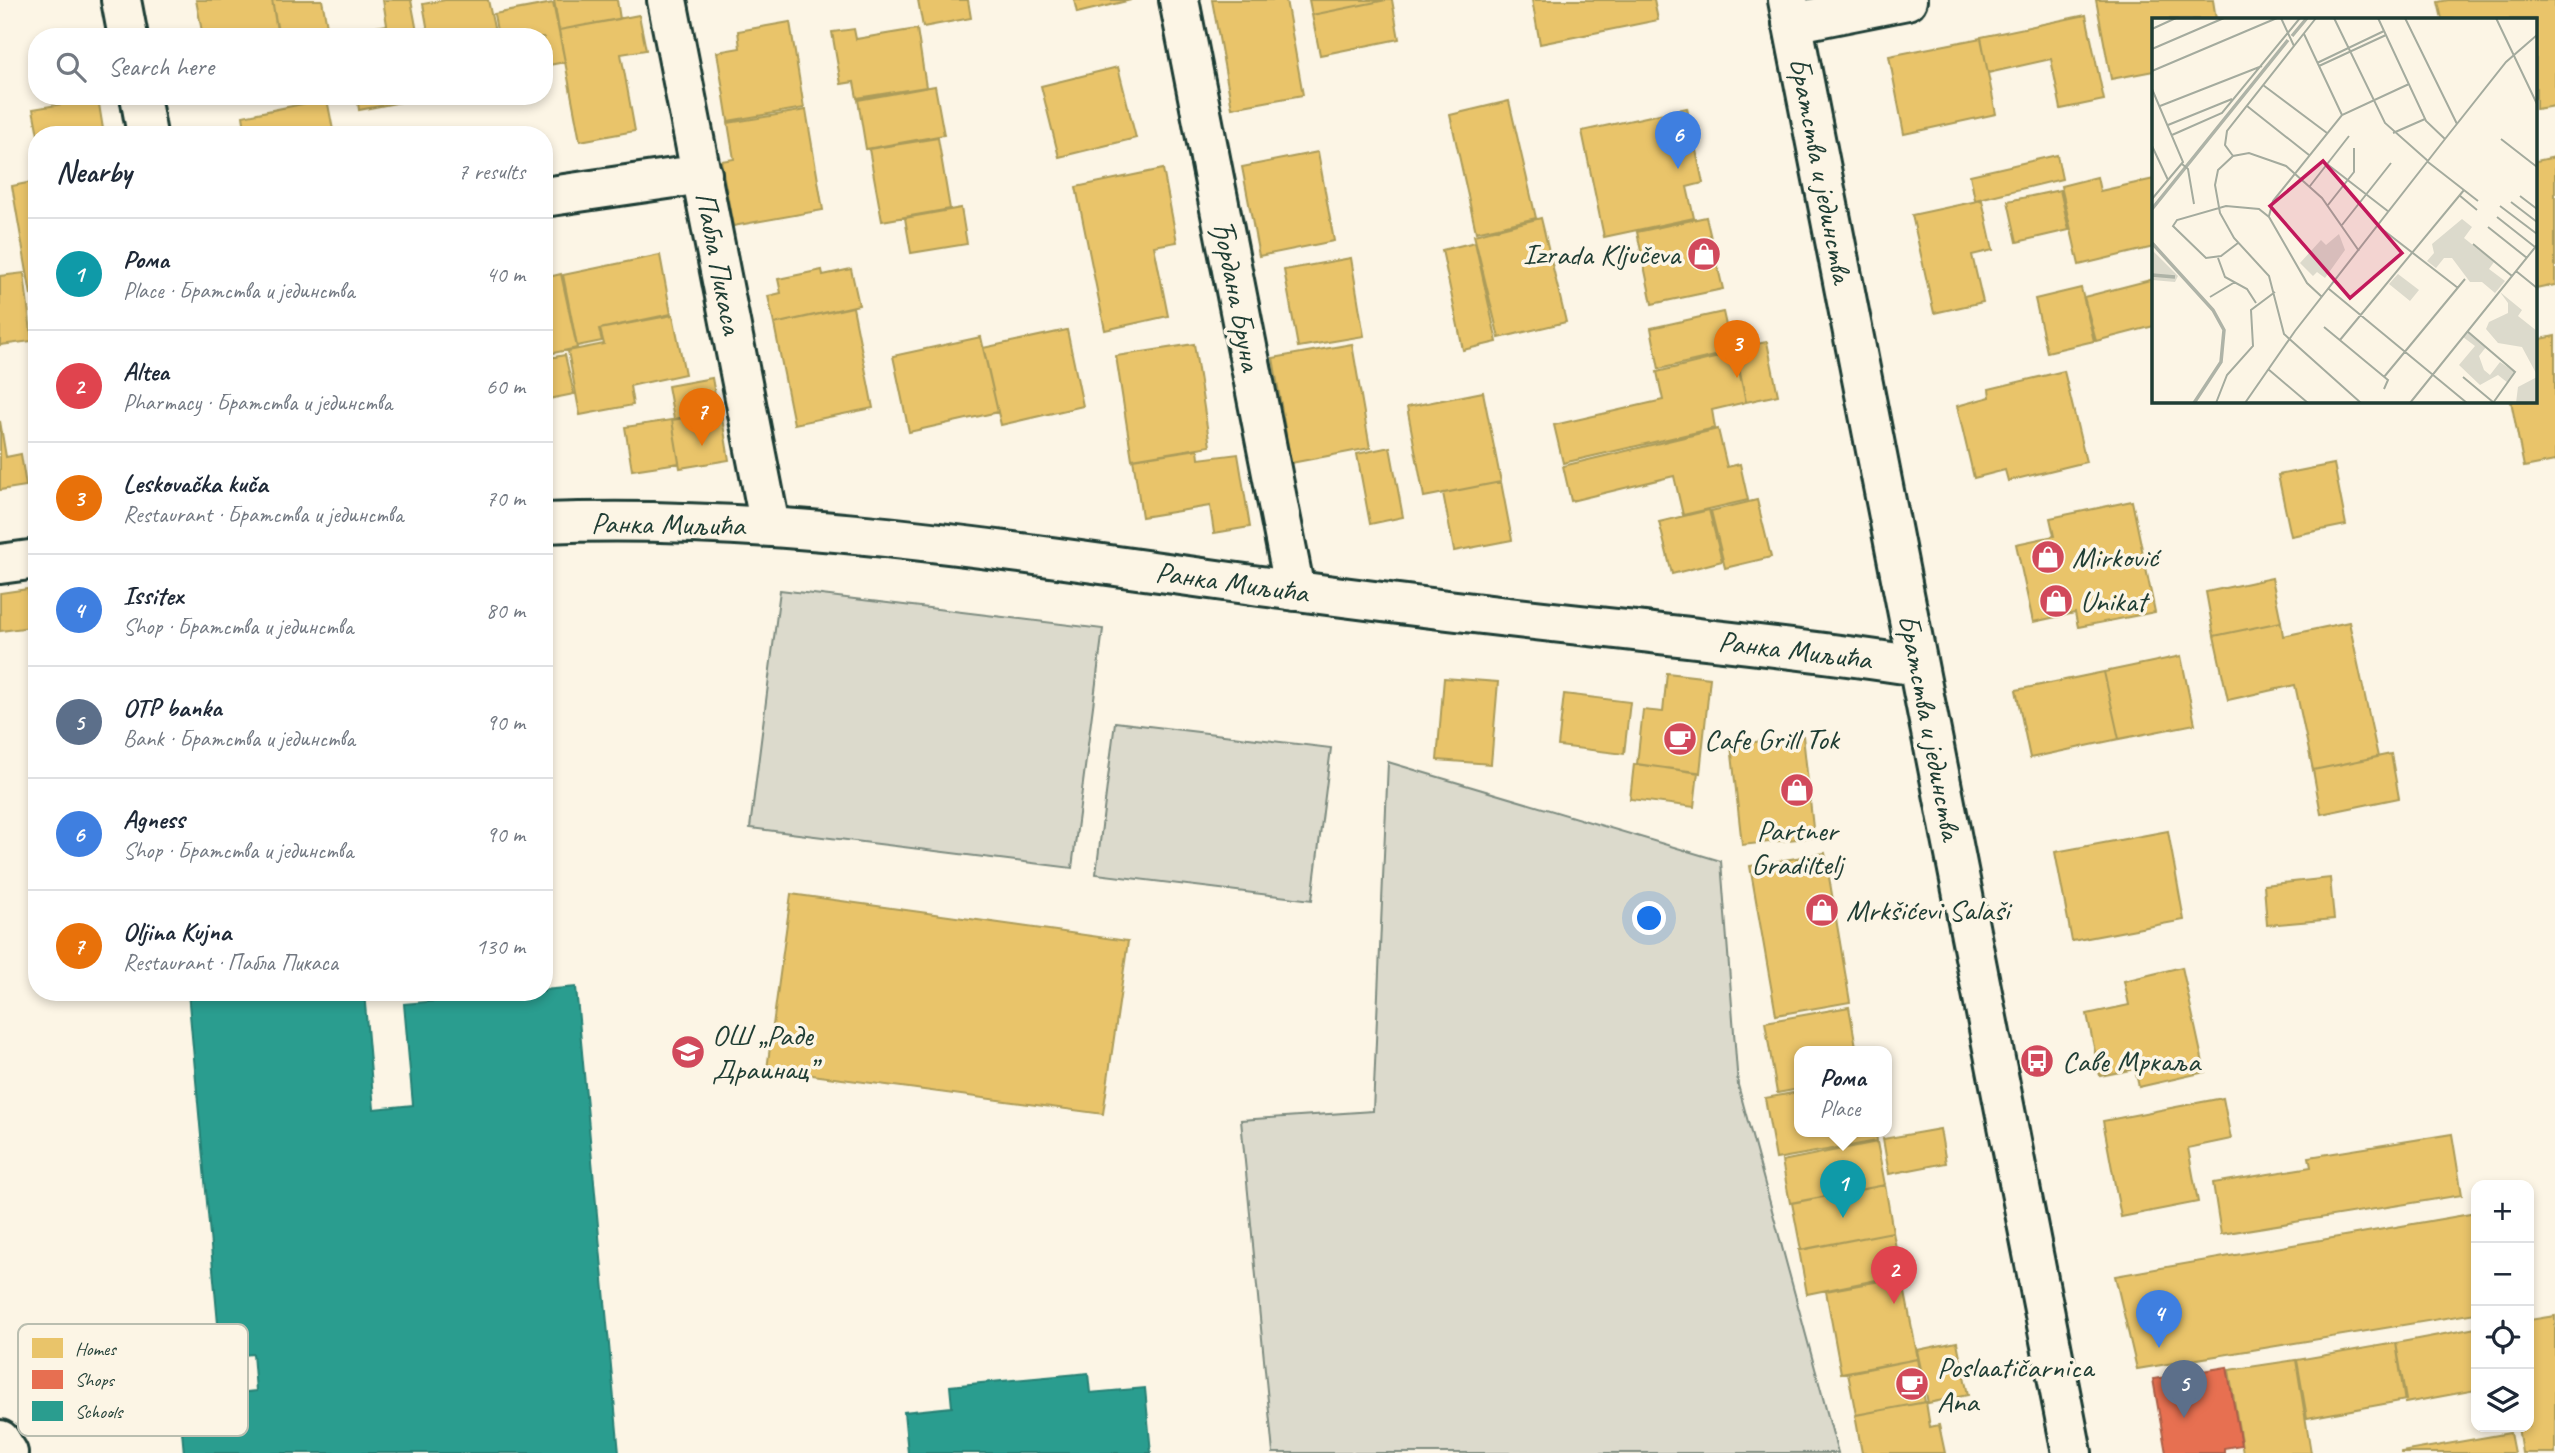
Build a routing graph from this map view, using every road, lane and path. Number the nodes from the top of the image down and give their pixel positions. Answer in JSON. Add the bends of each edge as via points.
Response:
{"nodes":[{"id":1,"x":121,"y":0,"type":"edge"},
{"id":2,"x":667,"y":0,"type":"edge"},
{"id":3,"x":1179,"y":0,"type":"edge"},
{"id":4,"x":1907,"y":0,"type":"edge"},
{"id":5,"x":1790,"y":12,"type":"edge"},
{"id":6,"x":126,"y":28,"type":"edge"},
{"id":7,"x":142,"y":105,"type":"edge"},
{"id":8,"x":145,"y":126,"type":"edge"},
{"id":9,"x":702,"y":174,"type":"junction"},
{"id":10,"x":553,"y":196,"type":"edge"},
{"id":11,"x":553,"y":523,"type":"edge"},
{"id":12,"x":770,"y":526,"type":"junction"},
{"id":13,"x":28,"y":560,"type":"edge"},
{"id":14,"x":0,"y":564,"type":"edge"},
{"id":15,"x":1295,"y":591,"type":"junction"},
{"id":16,"x":1917,"y":666,"type":"junction"},
{"id":17,"x":0,"y":1440,"type":"edge"},
{"id":18,"x":8,"y":1453,"type":"edge"},
{"id":19,"x":2072,"y":1453,"type":"edge"}],
"edges":[{"from":1,"to":6,"type":"street"},
{"from":2,"to":9,"type":"street","name":"Пабла Пикаса"},
{"from":3,"to":15,"type":"street","name":"Ђордана Бруна"},
{"from":4,"to":5,"type":"street"},
{"from":5,"to":16,"type":"street","name":"Братства и јединства"},
{"from":7,"to":8,"type":"street"},
{"from":9,"to":10,"type":"street"},
{"from":9,"to":12,"type":"street","name":"Пабла Пикаса"},
{"from":11,"to":12,"type":"street","name":"Ранка Миљића"},
{"from":12,"to":15,"type":"street","name":"Ранка Миљића","via":[[1046,556]]},
{"from":13,"to":14,"type":"street"},
{"from":15,"to":16,"type":"street","name":"Ранка Миљића"},
{"from":16,"to":19,"type":"street","name":"Братства и јединства"},
{"from":17,"to":18,"type":"street"}]}
